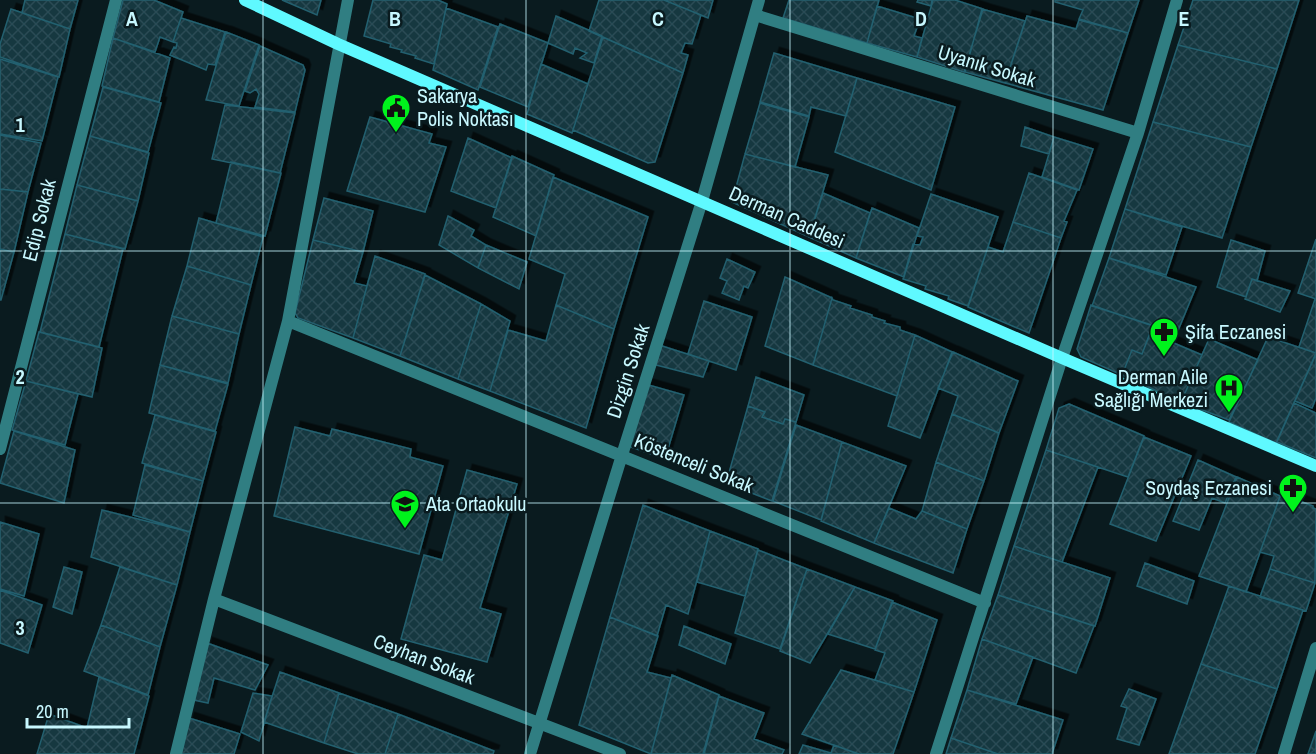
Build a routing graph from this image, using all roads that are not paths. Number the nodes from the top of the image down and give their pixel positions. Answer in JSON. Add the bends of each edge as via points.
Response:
{"nodes":[{"id":1,"x":116,"y":0,"type":"edge"},
{"id":2,"x":245,"y":0,"type":"edge"},
{"id":3,"x":348,"y":0,"type":"edge"},
{"id":4,"x":759,"y":0,"type":"edge"},
{"id":5,"x":1177,"y":0,"type":"edge"},
{"id":6,"x":755,"y":15,"type":"junction"},
{"id":7,"x":338,"y":44,"type":"junction"},
{"id":8,"x":1138,"y":133,"type":"junction"},
{"id":9,"x":702,"y":201,"type":"junction"},
{"id":10,"x":288,"y":321,"type":"junction"},
{"id":11,"x":1062,"y":358,"type":"junction"},
{"id":12,"x":0,"y":449,"type":"edge"},
{"id":13,"x":622,"y":455,"type":"junction"},
{"id":14,"x":1316,"y":466,"type":"edge"},
{"id":15,"x":214,"y":599,"type":"junction"},
{"id":16,"x":985,"y":603,"type":"junction"},
{"id":17,"x":1316,"y":648,"type":"edge"},
{"id":18,"x":538,"y":724,"type":"junction"},
{"id":19,"x":176,"y":754,"type":"edge"},
{"id":20,"x":531,"y":754,"type":"edge"},
{"id":21,"x":620,"y":754,"type":"edge"},
{"id":22,"x":936,"y":754,"type":"edge"},
{"id":23,"x":1284,"y":754,"type":"edge"}],
"edges":[{"from":1,"to":12,"type":"street","name":"Edip Sokak"},
{"from":2,"to":7,"type":"main road","name":"Derman Caddesi"},
{"from":3,"to":7,"type":"street"},
{"from":4,"to":6,"type":"street","name":"Dizgin Sokak"},
{"from":5,"to":8,"type":"street"},
{"from":6,"to":8,"type":"street","name":"Uyanık Sokak"},
{"from":6,"to":9,"type":"street","name":"Dizgin Sokak"},
{"from":7,"to":9,"type":"main road","name":"Derman Caddesi"},
{"from":7,"to":10,"type":"street"},
{"from":8,"to":11,"type":"street"},
{"from":9,"to":11,"type":"main road","name":"Derman Caddesi"},
{"from":9,"to":13,"type":"street","name":"Dizgin Sokak"},
{"from":10,"to":13,"type":"street","name":"Köstenceli Sokak"},
{"from":10,"to":15,"type":"street"},
{"from":11,"to":14,"type":"main road","name":"Derman Caddesi"},
{"from":11,"to":16,"type":"street"},
{"from":13,"to":16,"type":"street","name":"Köstenceli Sokak"},
{"from":13,"to":18,"type":"street","name":"Dizgin Sokak"},
{"from":15,"to":18,"type":"street","name":"Ceyhan Sokak"},
{"from":15,"to":19,"type":"street"},
{"from":16,"to":22,"type":"street"},
{"from":17,"to":23,"type":"street"},
{"from":18,"to":20,"type":"street","name":"Dizgin Sokak"},
{"from":18,"to":21,"type":"street","name":"Ceyhan Sokak"}]}
